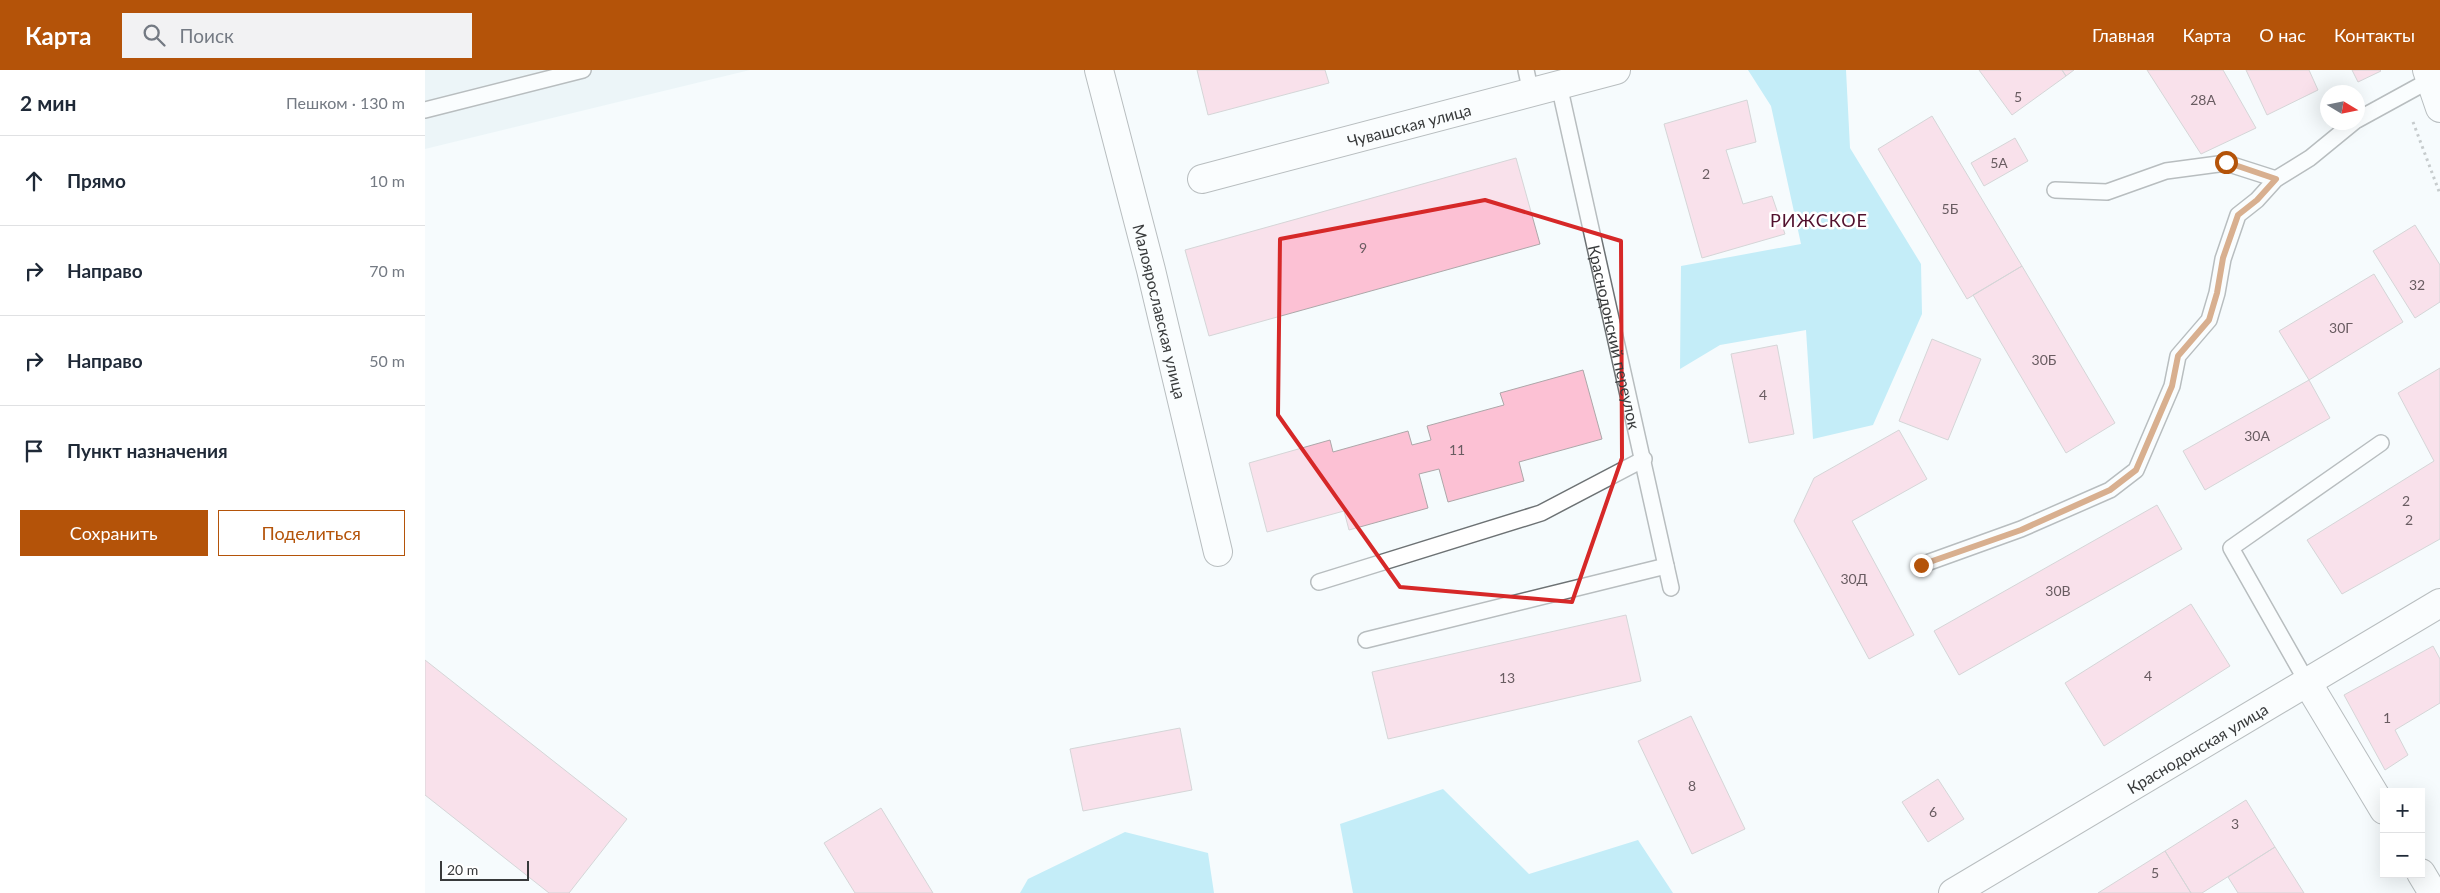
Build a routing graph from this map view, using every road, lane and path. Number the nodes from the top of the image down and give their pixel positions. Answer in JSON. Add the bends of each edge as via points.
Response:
{"nodes":[{"id":1,"x":583,"y":70,"type":"edge"},
{"id":2,"x":1099,"y":70,"type":"edge"},
{"id":3,"x":1616,"y":70,"type":"edge"},
{"id":4,"x":2428,"y":75,"type":"edge"},
{"id":5,"x":1529,"y":81,"type":"edge"},
{"id":6,"x":1559,"y":85,"type":"junction"},
{"id":7,"x":2403,"y":94,"type":"junction"},
{"id":8,"x":2440,"y":108,"type":"edge"},
{"id":9,"x":425,"y":110,"type":"edge"},
{"id":10,"x":2365,"y":115,"type":"edge"},
{"id":11,"x":2344,"y":130,"type":"edge"},
{"id":12,"x":2276,"y":179,"type":"junction"},
{"id":13,"x":1201,"y":180,"type":"dead end"},
{"id":14,"x":2055,"y":190,"type":"dead end"},
{"id":15,"x":2440,"y":194,"type":"edge"},
{"id":16,"x":2381,"y":443,"type":"dead end"},
{"id":17,"x":1644,"y":459,"type":"junction"},
{"id":18,"x":1218,"y":552,"type":"dead end"},
{"id":19,"x":1921,"y":565,"type":"dead end"},
{"id":20,"x":1666,"y":566,"type":"junction"},
{"id":21,"x":1319,"y":582,"type":"dead end"},
{"id":22,"x":1671,"y":588,"type":"dead end"},
{"id":23,"x":2440,"y":603,"type":"edge"},
{"id":24,"x":1366,"y":640,"type":"dead end"},
{"id":25,"x":2307,"y":682,"type":"junction"},
{"id":26,"x":2380,"y":803,"type":"edge"},
{"id":27,"x":2424,"y":878,"type":"edge"},
{"id":28,"x":1953,"y":893,"type":"edge"},
{"id":29,"x":2433,"y":893,"type":"edge"}],
"edges":[{"from":1,"to":9,"type":"lane"},
{"from":2,"to":18,"type":"street","name":"Малоярославская улица","via":[[1151,270]]},
{"from":3,"to":6,"type":"street","name":"Чувашская улица"},
{"from":4,"to":7,"type":"lane"},
{"from":4,"to":8,"type":"street"},
{"from":5,"to":6,"type":"street","name":"Чувашская улица"},
{"from":5,"to":13,"type":"street","name":"Чувашская улица"},
{"from":6,"to":17,"type":"lane","name":"Краснодонский переулок"},
{"from":7,"to":10,"type":"lane"},
{"from":7,"to":15,"type":"path"},
{"from":11,"to":12,"type":"lane","via":[[2310,158]]},
{"from":12,"to":14,"type":"lane","via":[[2226,162],[2165,171],[2107,192]]},
{"from":12,"to":19,"type":"lane","via":[[2238,215],[2223,258],[2209,320],[2178,356],[2172,386],[2136,470],[2110,490],[2021,530]]},
{"from":16,"to":25,"type":"lane","via":[[2231,548]]},
{"from":17,"to":20,"type":"lane","name":"Краснодонский переулок"},
{"from":17,"to":21,"type":"lane","via":[[1541,513]]},
{"from":20,"to":22,"type":"lane","name":"Краснодонский переулок"},
{"from":20,"to":24,"type":"lane"},
{"from":23,"to":25,"type":"street","name":"Краснодонская улица"},
{"from":25,"to":26,"type":"street"},
{"from":25,"to":28,"type":"street","name":"Краснодонская улица"},
{"from":27,"to":29,"type":"street"}]}
